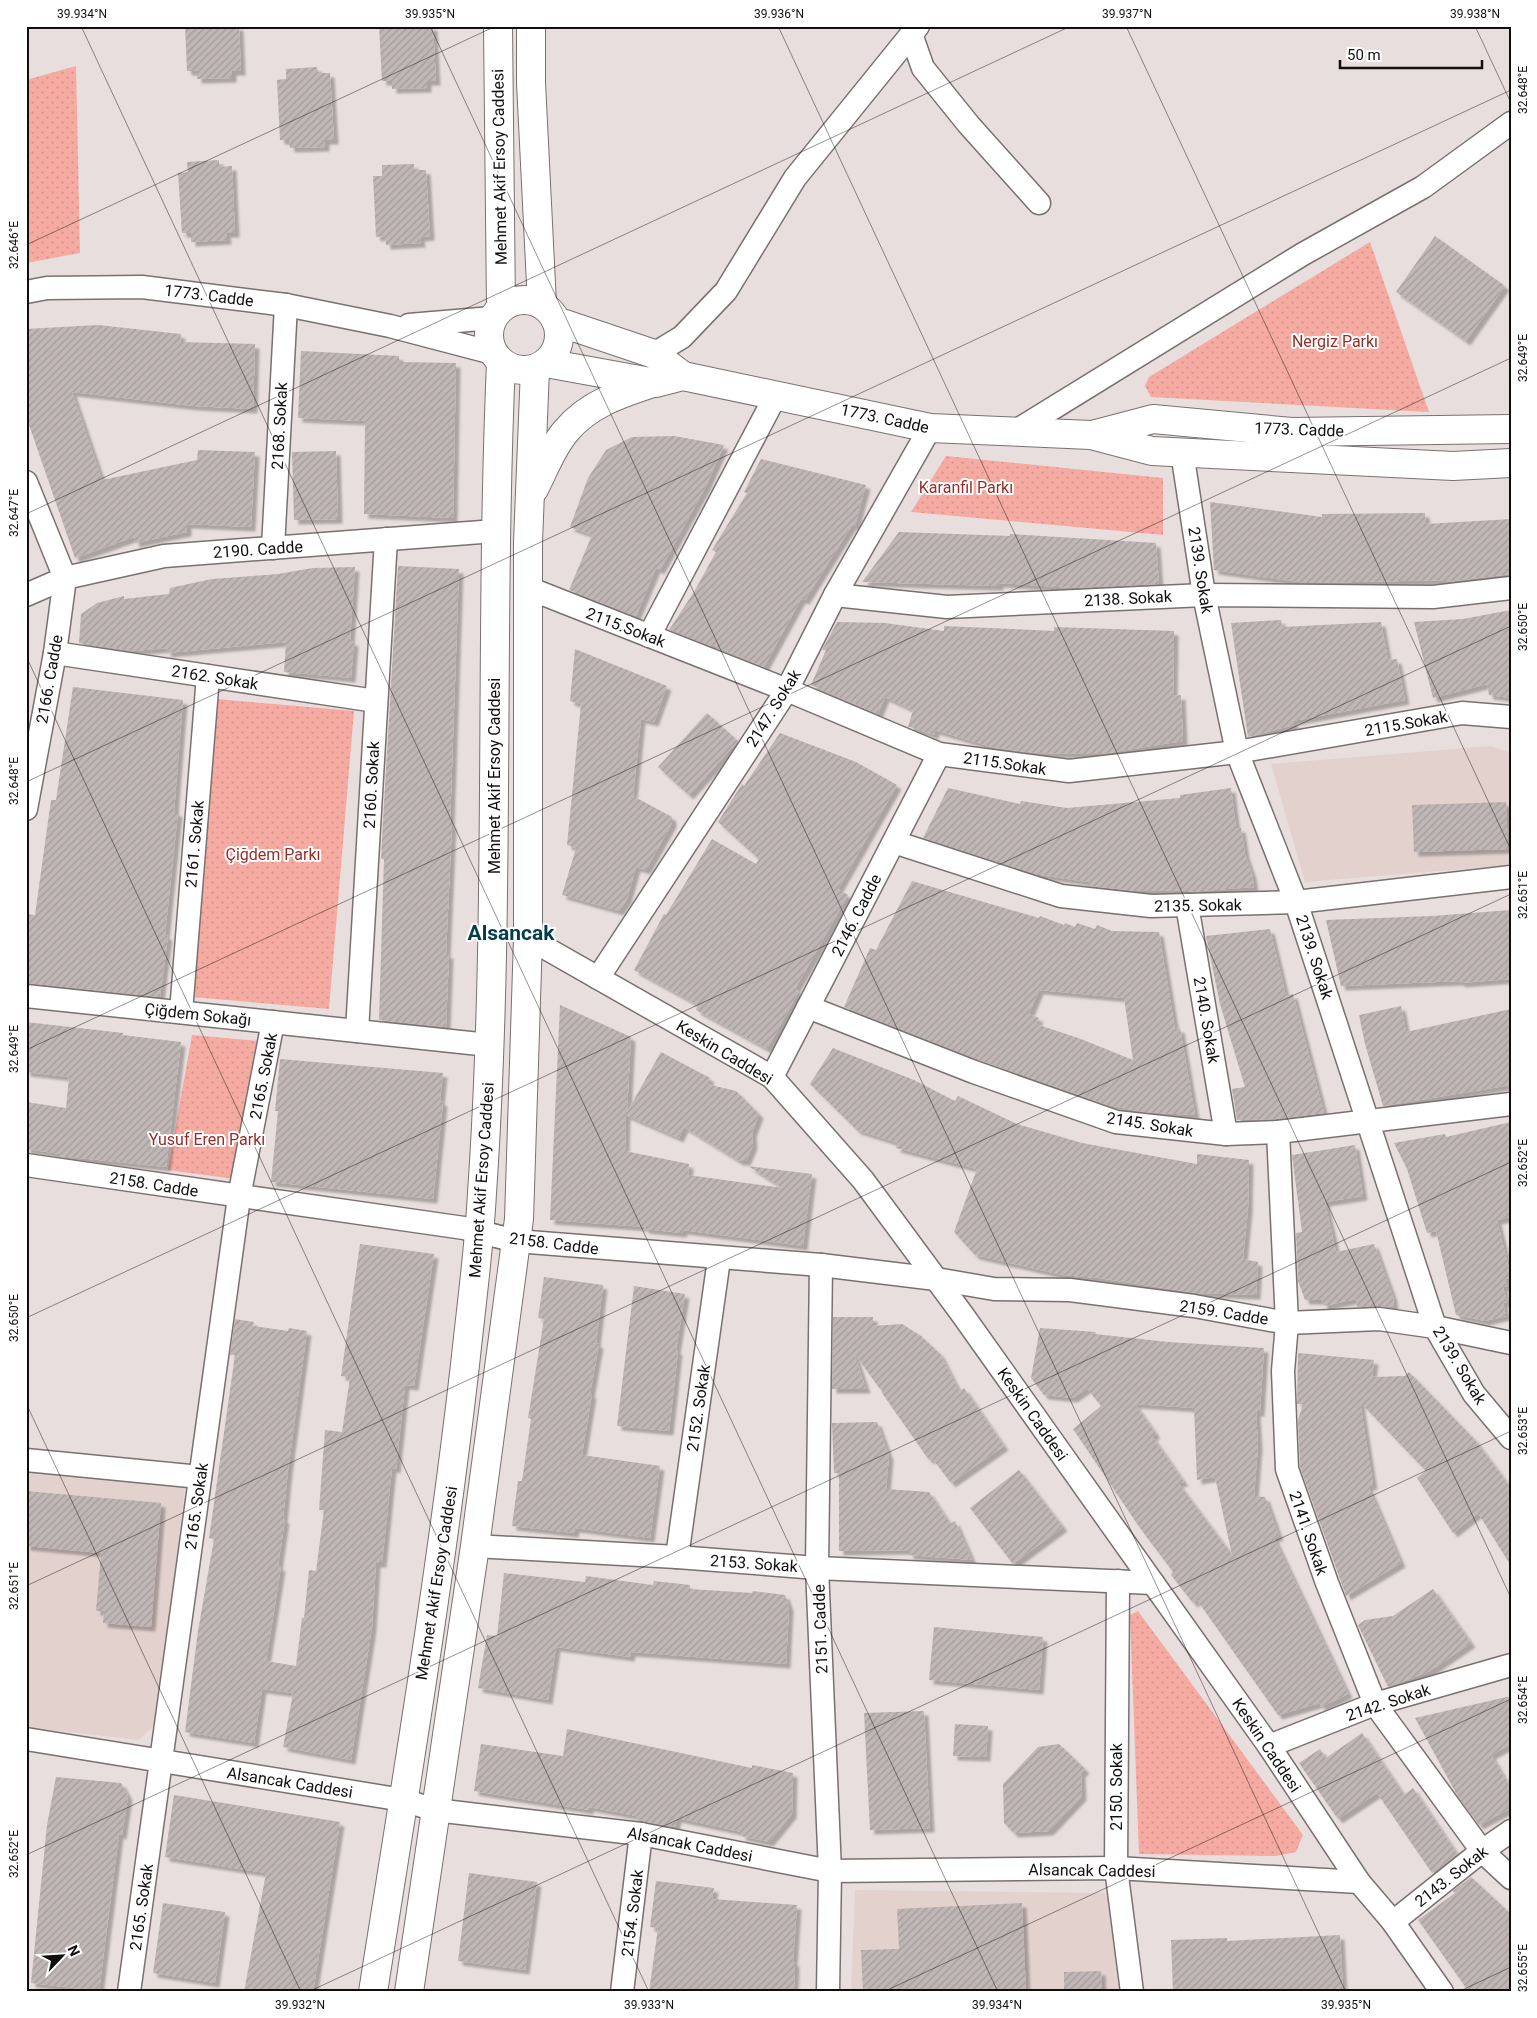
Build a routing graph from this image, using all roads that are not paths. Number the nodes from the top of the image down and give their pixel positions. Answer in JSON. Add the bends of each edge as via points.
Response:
{"nodes":[{"id":1,"x":498,"y":26,"type":"edge"},
{"id":2,"x":531,"y":26,"type":"edge"},
{"id":3,"x":915,"y":31,"type":"edge"},
{"id":4,"x":1511,"y":123,"type":"edge"},
{"id":5,"x":1039,"y":203,"type":"dead end"},
{"id":6,"x":26,"y":292,"type":"edge"},
{"id":7,"x":286,"y":305,"type":"junction"},
{"id":8,"x":549,"y":312,"type":"junction"},
{"id":9,"x":497,"y":313,"type":"junction"},
{"id":10,"x":390,"y":326,"type":"junction"},
{"id":11,"x":654,"y":354,"type":"junction"},
{"id":12,"x":497,"y":357,"type":"junction"},
{"id":13,"x":540,"y":366,"type":"junction"},
{"id":14,"x":683,"y":376,"type":"junction"},
{"id":15,"x":656,"y":382,"type":"junction"},
{"id":16,"x":776,"y":395,"type":"junction"},
{"id":17,"x":930,"y":428,"type":"junction"},
{"id":18,"x":1511,"y":429,"type":"edge"},
{"id":19,"x":1016,"y":431,"type":"junction"},
{"id":20,"x":1091,"y":435,"type":"junction"},
{"id":21,"x":1182,"y":452,"type":"junction"},
{"id":22,"x":1511,"y":463,"type":"edge"},
{"id":23,"x":26,"y":482,"type":"edge"},
{"id":24,"x":530,"y":499,"type":"junction"},
{"id":25,"x":495,"y":532,"type":"junction"},
{"id":26,"x":386,"y":540,"type":"junction"},
{"id":27,"x":273,"y":548,"type":"junction"},
{"id":28,"x":65,"y":578,"type":"junction"},
{"id":29,"x":528,"y":588,"type":"junction"},
{"id":30,"x":1511,"y":588,"type":"edge"},
{"id":31,"x":26,"y":595,"type":"edge"},
{"id":32,"x":835,"y":595,"type":"junction"},
{"id":33,"x":1204,"y":595,"type":"junction"},
{"id":34,"x":649,"y":636,"type":"junction"},
{"id":35,"x":55,"y":653,"type":"junction"},
{"id":36,"x":208,"y":676,"type":"junction"},
{"id":37,"x":787,"y":690,"type":"junction"},
{"id":38,"x":376,"y":701,"type":"junction"},
{"id":39,"x":1511,"y":717,"type":"edge"},
{"id":40,"x":1237,"y":752,"type":"junction"},
{"id":41,"x":939,"y":754,"type":"junction"},
{"id":42,"x":26,"y":809,"type":"edge"},
{"id":43,"x":894,"y":842,"type":"junction"},
{"id":44,"x":1511,"y":877,"type":"edge"},
{"id":45,"x":1296,"y":902,"type":"junction"},
{"id":46,"x":1187,"y":905,"type":"junction"},
{"id":47,"x":528,"y":938,"type":"junction"},
{"id":48,"x":598,"y":978,"type":"junction"},
{"id":49,"x":26,"y":996,"type":"edge"},
{"id":50,"x":808,"y":1007,"type":"junction"},
{"id":51,"x":181,"y":1012,"type":"junction"},
{"id":52,"x":274,"y":1022,"type":"junction"},
{"id":53,"x":357,"y":1031,"type":"junction"},
{"id":54,"x":489,"y":1045,"type":"junction"},
{"id":55,"x":772,"y":1077,"type":"junction"},
{"id":56,"x":1511,"y":1104,"type":"edge"},
{"id":57,"x":1370,"y":1122,"type":"junction"},
{"id":58,"x":1278,"y":1132,"type":"junction"},
{"id":59,"x":1226,"y":1134,"type":"junction"},
{"id":60,"x":26,"y":1165,"type":"edge"},
{"id":61,"x":239,"y":1197,"type":"junction"},
{"id":62,"x":480,"y":1230,"type":"junction"},
{"id":63,"x":516,"y":1241,"type":"junction"},
{"id":64,"x":719,"y":1259,"type":"junction"},
{"id":65,"x":821,"y":1265,"type":"junction"},
{"id":66,"x":936,"y":1279,"type":"junction"},
{"id":67,"x":1287,"y":1323,"type":"junction"},
{"id":68,"x":1436,"y":1327,"type":"junction"},
{"id":69,"x":1511,"y":1343,"type":"edge"},
{"id":70,"x":1511,"y":1438,"type":"edge"},
{"id":71,"x":26,"y":1460,"type":"edge"},
{"id":72,"x":200,"y":1477,"type":"junction"},
{"id":73,"x":475,"y":1546,"type":"junction"},
{"id":74,"x":677,"y":1557,"type":"junction"},
{"id":75,"x":817,"y":1568,"type":"junction"},
{"id":76,"x":1118,"y":1581,"type":"junction"},
{"id":77,"x":1153,"y":1583,"type":"junction"},
{"id":78,"x":1511,"y":1665,"type":"edge"},
{"id":79,"x":1375,"y":1704,"type":"junction"},
{"id":80,"x":26,"y":1739,"type":"edge"},
{"id":81,"x":1268,"y":1746,"type":"junction"},
{"id":82,"x":161,"y":1760,"type":"junction"},
{"id":83,"x":403,"y":1800,"type":"junction"},
{"id":84,"x":436,"y":1810,"type":"junction"},
{"id":85,"x":1511,"y":1831,"type":"edge"},
{"id":86,"x":641,"y":1834,"type":"junction"},
{"id":87,"x":1482,"y":1851,"type":"junction"},
{"id":88,"x":1116,"y":1868,"type":"junction"},
{"id":89,"x":830,"y":1872,"type":"junction"},
{"id":90,"x":1511,"y":1878,"type":"edge"},
{"id":91,"x":1359,"y":1882,"type":"junction"},
{"id":92,"x":1393,"y":1922,"type":"junction"},
{"id":93,"x":129,"y":1992,"type":"edge"},
{"id":94,"x":374,"y":1992,"type":"edge"},
{"id":95,"x":409,"y":1992,"type":"edge"},
{"id":96,"x":622,"y":1992,"type":"edge"},
{"id":97,"x":828,"y":1992,"type":"edge"},
{"id":98,"x":1132,"y":1992,"type":"edge"},
{"id":99,"x":1442,"y":1992,"type":"edge"}],
"edges":[{"from":1,"to":9,"type":"street","name":"Mehmet Akif Ersoy Caddesi"},
{"from":2,"to":8,"type":"street","name":"Mehmet Akif Ersoy Caddesi","via":[[531,82]]},
{"from":3,"to":5,"type":"street","via":[[923,68],[968,125]]},
{"from":3,"to":11,"type":"street","via":[[795,178],[726,292],[682,337]]},
{"from":4,"to":19,"type":"street","via":[[1423,187],[1303,254]]},
{"from":6,"to":7,"type":"street","name":"1773. Cadde","via":[[47,288],[142,287]]},
{"from":7,"to":10,"type":"street","name":"1773. Cadde"},
{"from":7,"to":27,"type":"street","name":"2168. Sokak"},
{"from":8,"to":9,"type":"street","via":[[531,300],[520,300],[508,303]]},
{"from":8,"to":11,"type":"street","name":"1773. Cadde"},
{"from":8,"to":13,"type":"street","via":[[560,332],[559,343],[554,354]]},
{"from":9,"to":10,"type":"street"},
{"from":9,"to":12,"type":"street","via":[[489,329],[489,342]]},
{"from":10,"to":12,"type":"street"},
{"from":11,"to":14,"type":"street","name":"1773. Cadde"},
{"from":12,"to":13,"type":"street","via":[[511,368],[523,371]]},
{"from":12,"to":25,"type":"street","name":"Mehmet Akif Ersoy Caddesi"},
{"from":13,"to":15,"type":"street","name":"1773. Cadde"},
{"from":13,"to":24,"type":"street","name":"Mehmet Akif Ersoy Caddesi"},
{"from":14,"to":15,"type":"street","name":"1773. Cadde"},
{"from":14,"to":16,"type":"street","name":"1773. Cadde"},
{"from":15,"to":24,"type":"street","via":[[594,406],[566,430]]},
{"from":16,"to":17,"type":"street","name":"1773. Cadde"},
{"from":16,"to":34,"type":"street"},
{"from":17,"to":19,"type":"street","name":"1773. Cadde"},
{"from":17,"to":32,"type":"street","name":"2147. Sokak"},
{"from":18,"to":20,"type":"street","name":"1773. Cadde","via":[[1292,432],[1153,419]]},
{"from":19,"to":20,"type":"street","name":"1773. Cadde"},
{"from":20,"to":21,"type":"street","name":"1773. Cadde","via":[[1152,451]]},
{"from":21,"to":22,"type":"street","name":"1773. Cadde","via":[[1453,466]]},
{"from":21,"to":33,"type":"street","name":"2139. Sokak"},
{"from":23,"to":28,"type":"street"},
{"from":24,"to":29,"type":"street","name":"Mehmet Akif Ersoy Caddesi"},
{"from":25,"to":26,"type":"street","name":"2190. Cadde"},
{"from":25,"to":54,"type":"street","name":"Mehmet Akif Ersoy Caddesi","via":[[495,846]]},
{"from":26,"to":27,"type":"street","name":"2190. Cadde"},
{"from":26,"to":38,"type":"street","name":"2160. Sokak"},
{"from":27,"to":28,"type":"street","name":"2190. Cadde","via":[[164,556]]},
{"from":28,"to":31,"type":"street","name":"2190. Cadde"},
{"from":28,"to":35,"type":"street","name":"2166. Cadde"},
{"from":29,"to":34,"type":"street","name":"2115.Sokak"},
{"from":29,"to":47,"type":"street","name":"Mehmet Akif Ersoy Caddesi"},
{"from":30,"to":33,"type":"street","name":"2138. Sokak","via":[[1433,597]]},
{"from":32,"to":33,"type":"street","name":"2138. Sokak","via":[[947,607]]},
{"from":32,"to":37,"type":"street","name":"2147. Sokak"},
{"from":33,"to":40,"type":"street","name":"2139. Sokak"},
{"from":34,"to":37,"type":"street","name":"2115.Sokak"},
{"from":35,"to":36,"type":"street","name":"2162. Sokak"},
{"from":35,"to":42,"type":"street","name":"2166. Cadde"},
{"from":36,"to":38,"type":"street","name":"2162. Sokak"},
{"from":36,"to":51,"type":"street","name":"2161. Sokak"},
{"from":37,"to":41,"type":"street","name":"2115.Sokak"},
{"from":37,"to":48,"type":"street","name":"2147. Sokak"},
{"from":38,"to":53,"type":"street","name":"2160. Sokak"},
{"from":39,"to":40,"type":"street","name":"2115.Sokak","via":[[1462,713]]},
{"from":40,"to":41,"type":"street","name":"2115.Sokak","via":[[1068,771]]},
{"from":40,"to":45,"type":"street","name":"2139. Sokak"},
{"from":41,"to":43,"type":"street","name":"2146. Cadde"},
{"from":43,"to":46,"type":"street","name":"2135. Sokak","via":[[1061,896],[1151,906]]},
{"from":43,"to":50,"type":"street","name":"2146. Cadde"},
{"from":44,"to":45,"type":"street","name":"2135. Sokak"},
{"from":45,"to":46,"type":"street","name":"2135. Sokak"},
{"from":45,"to":57,"type":"street","name":"2139. Sokak"},
{"from":46,"to":59,"type":"street","name":"2140. Sokak"},
{"from":47,"to":48,"type":"street","name":"Keskin Caddesi"},
{"from":47,"to":63,"type":"street","name":"Mehmet Akif Ersoy Caddesi"},
{"from":48,"to":55,"type":"street","name":"Keskin Caddesi"},
{"from":49,"to":51,"type":"street","name":"Çiğdem Sokağı"},
{"from":50,"to":55,"type":"street","name":"2146. Cadde"},
{"from":50,"to":59,"type":"street","name":"2145. Sokak","via":[[974,1072],[1116,1122]]},
{"from":51,"to":52,"type":"street","name":"Çiğdem Sokağı"},
{"from":52,"to":53,"type":"street","name":"Çiğdem Sokağı"},
{"from":52,"to":61,"type":"street","name":"2165. Sokak"},
{"from":53,"to":54,"type":"street","name":"Çiğdem Sokağı"},
{"from":54,"to":62,"type":"street","name":"Mehmet Akif Ersoy Caddesi"},
{"from":55,"to":66,"type":"street","name":"Keskin Caddesi","via":[[863,1180]]},
{"from":56,"to":57,"type":"street","name":"2145. Sokak"},
{"from":57,"to":58,"type":"street","name":"2145. Sokak"},
{"from":57,"to":68,"type":"street","name":"2139. Sokak"},
{"from":58,"to":59,"type":"street","name":"2145. Sokak"},
{"from":58,"to":67,"type":"street","name":"2141. Sokak"},
{"from":60,"to":61,"type":"street","name":"2158. Cadde"},
{"from":61,"to":62,"type":"street","name":"2158. Cadde","via":[[299,1202]]},
{"from":61,"to":72,"type":"street","name":"2165. Sokak"},
{"from":62,"to":63,"type":"street","name":"2158. Cadde"},
{"from":62,"to":83,"type":"street","name":"Mehmet Akif Ersoy Caddesi","via":[[453,1471]]},
{"from":63,"to":64,"type":"street","name":"2158. Cadde"},
{"from":63,"to":73,"type":"street","name":"Mehmet Akif Ersoy Caddesi"},
{"from":64,"to":65,"type":"street","name":"2158. Cadde"},
{"from":64,"to":74,"type":"street","name":"2152. Sokak"},
{"from":65,"to":66,"type":"street","name":"2158. Cadde"},
{"from":65,"to":75,"type":"street","name":"2151. Cadde"},
{"from":66,"to":67,"type":"street","name":"2159. Cadde","via":[[994,1289],[1070,1290],[1194,1306]]},
{"from":66,"to":77,"type":"street","name":"Keskin Caddesi"},
{"from":67,"to":68,"type":"street","name":"2159. Cadde","via":[[1378,1318]]},
{"from":67,"to":79,"type":"street","name":"2141. Sokak","via":[[1283,1371],[1287,1469],[1327,1583]]},
{"from":68,"to":69,"type":"street","name":"2159. Cadde"},
{"from":68,"to":70,"type":"street","name":"2139. Sokak","via":[[1474,1394]]},
{"from":71,"to":72,"type":"street"},
{"from":72,"to":82,"type":"street","name":"2165. Sokak"},
{"from":73,"to":74,"type":"street","name":"2153. Sokak"},
{"from":73,"to":84,"type":"street","name":"Mehmet Akif Ersoy Caddesi"},
{"from":74,"to":75,"type":"street","name":"2153. Sokak"},
{"from":75,"to":76,"type":"street","name":"2153. Sokak"},
{"from":75,"to":89,"type":"street","name":"2151. Cadde"},
{"from":76,"to":77,"type":"street","name":"2153. Sokak"},
{"from":76,"to":88,"type":"street","name":"2150. Sokak"},
{"from":77,"to":81,"type":"street","name":"Keskin Caddesi"},
{"from":78,"to":79,"type":"street","name":"2142. Sokak"},
{"from":79,"to":81,"type":"street","name":"2142. Sokak"},
{"from":79,"to":87,"type":"street","name":"2141. Sokak"},
{"from":80,"to":82,"type":"street","name":"Alsancak Caddesi"},
{"from":81,"to":91,"type":"street","name":"Keskin Caddesi"},
{"from":82,"to":83,"type":"street","name":"Alsancak Caddesi"},
{"from":82,"to":93,"type":"street","name":"2165. Sokak"},
{"from":83,"to":84,"type":"street","name":"Alsancak Caddesi"},
{"from":83,"to":94,"type":"street","name":"Mehmet Akif Ersoy Caddesi"},
{"from":84,"to":86,"type":"street","name":"Alsancak Caddesi"},
{"from":84,"to":95,"type":"street","name":"Mehmet Akif Ersoy Caddesi"},
{"from":85,"to":87,"type":"street","name":"2143. Sokak"},
{"from":86,"to":89,"type":"street","name":"Alsancak Caddesi"},
{"from":86,"to":96,"type":"street","name":"2154. Sokak"},
{"from":87,"to":90,"type":"street","name":"2141. Sokak"},
{"from":87,"to":92,"type":"street","name":"2143. Sokak"},
{"from":88,"to":89,"type":"street","name":"Alsancak Caddesi"},
{"from":88,"to":91,"type":"street","name":"Alsancak Caddesi"},
{"from":88,"to":98,"type":"street","name":"2150. Sokak"},
{"from":89,"to":97,"type":"street","name":"2151. Cadde"},
{"from":91,"to":92,"type":"street","name":"Keskin Caddesi"},
{"from":92,"to":99,"type":"street","name":"Keskin Caddesi"}]}
